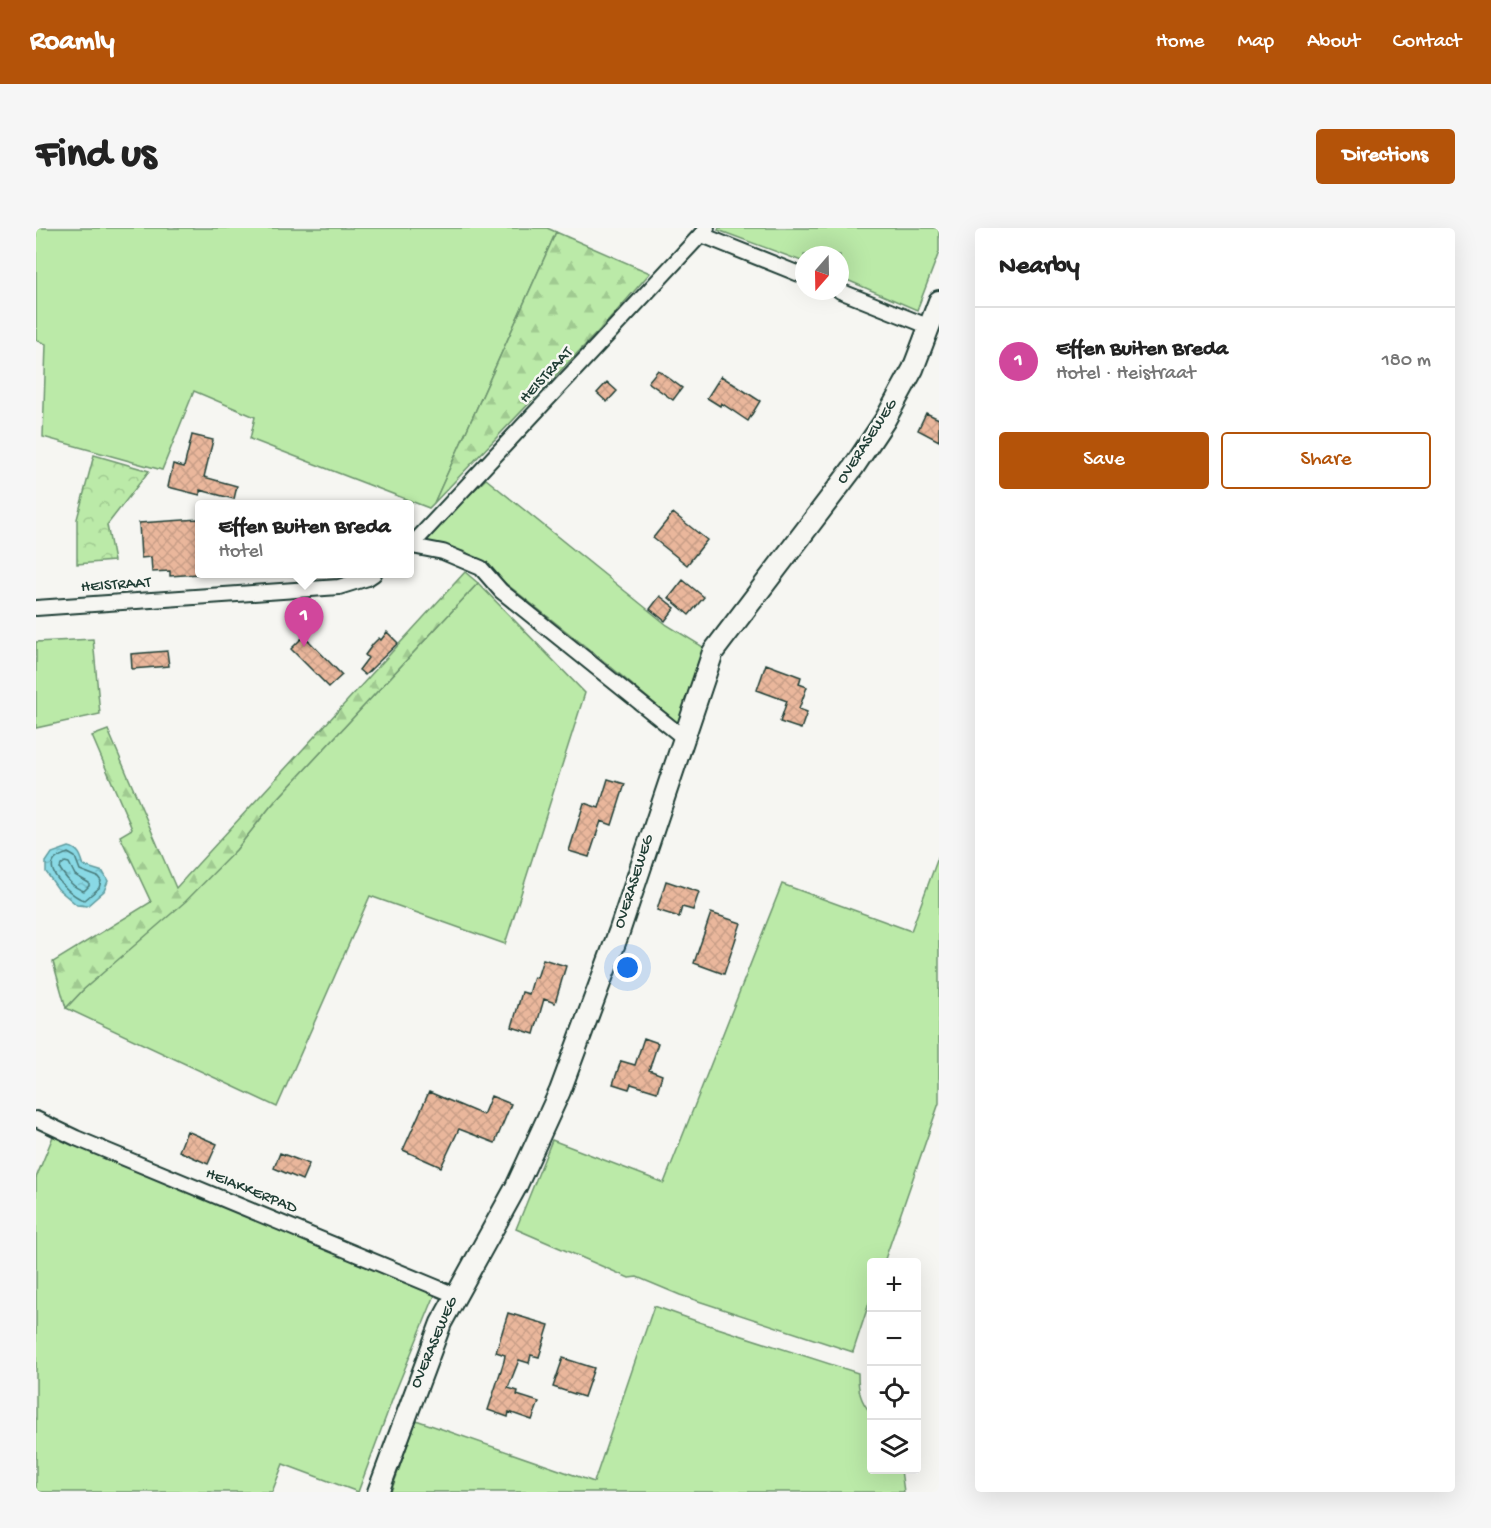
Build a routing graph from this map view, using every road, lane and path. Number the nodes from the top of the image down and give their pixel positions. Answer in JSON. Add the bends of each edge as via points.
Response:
{"nodes":[{"id":1,"x":704,"y":232,"type":"edge"},
{"id":2,"x":795,"y":272,"type":"edge"},
{"id":3,"x":849,"y":295,"type":"edge"},
{"id":4,"x":939,"y":301,"type":"edge"},
{"id":5,"x":930,"y":327,"type":"junction"},
{"id":6,"x":414,"y":543,"type":"edge"},
{"id":7,"x":414,"y":548,"type":"edge"},
{"id":8,"x":368,"y":578,"type":"edge"},
{"id":9,"x":36,"y":608,"type":"edge"},
{"id":10,"x":684,"y":738,"type":"junction"},
{"id":11,"x":36,"y":1119,"type":"edge"},
{"id":12,"x":455,"y":1295,"type":"junction"},
{"id":13,"x":378,"y":1492,"type":"edge"}],
"edges":[{"from":1,"to":2,"type":"street"},
{"from":1,"to":6,"type":"street","name":"HEISTRAAT"},
{"from":3,"to":5,"type":"street"},
{"from":4,"to":5,"type":"street","name":"OVERASEWEG"},
{"from":5,"to":10,"type":"street","name":"OVERASEWEG","via":[[913,369],[853,468],[713,652]]},
{"from":7,"to":10,"type":"street","name":"HEISTRAAT","via":[[443,552],[481,568],[501,591]]},
{"from":8,"to":9,"type":"street","name":"HEISTRAAT","via":[[339,587]]},
{"from":10,"to":12,"type":"street","name":"OVERASEWEG","via":[[560,1091],[496,1226]]},
{"from":11,"to":12,"type":"street","name":"HEIAKKERPAD"},
{"from":12,"to":13,"type":"street","name":"OVERASEWEG","via":[[431,1346]]}]}
